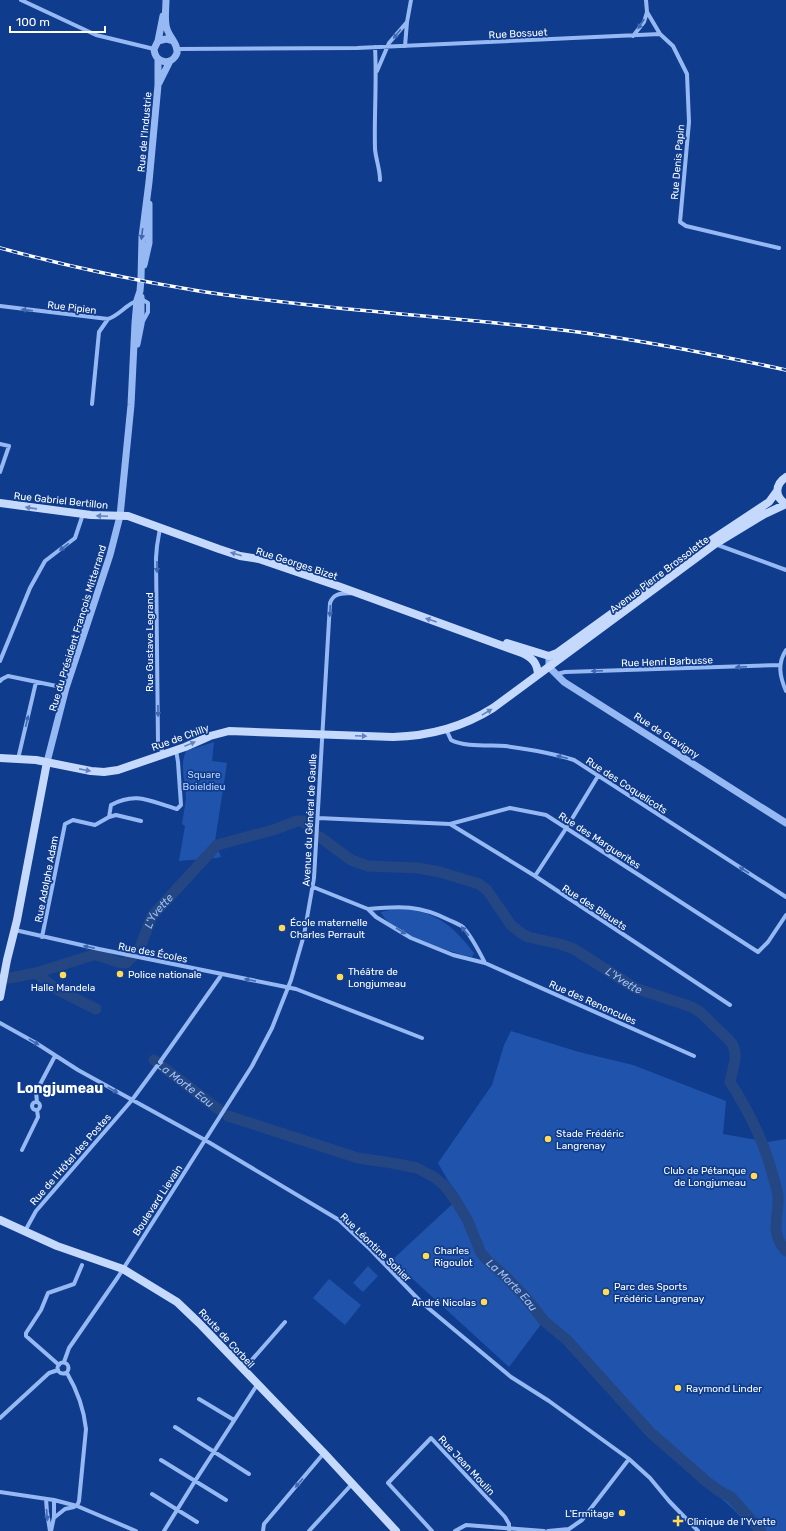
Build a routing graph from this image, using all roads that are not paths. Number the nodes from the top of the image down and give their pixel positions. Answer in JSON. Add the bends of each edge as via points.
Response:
{"nodes":[{"id":1,"x":21,"y":0,"type":"edge"},
{"id":2,"x":166,"y":0,"type":"edge"},
{"id":3,"x":411,"y":0,"type":"edge"},
{"id":4,"x":646,"y":0,"type":"edge"},
{"id":5,"x":648,"y":12,"type":"junction"},
{"id":6,"x":406,"y":22,"type":"junction"},
{"id":7,"x":660,"y":34,"type":"junction"},
{"id":8,"x":633,"y":36,"type":"junction"},
{"id":9,"x":158,"y":41,"type":"junction"},
{"id":10,"x":173,"y":41,"type":"junction"},
{"id":11,"x":404,"y":46,"type":"junction"},
{"id":12,"x":375,"y":47,"type":"junction"},
{"id":13,"x":387,"y":47,"type":"junction"},
{"id":14,"x":154,"y":49,"type":"junction"},
{"id":15,"x":178,"y":49,"type":"junction"},
{"id":16,"x":158,"y":59,"type":"junction"},
{"id":17,"x":170,"y":61,"type":"junction"},
{"id":18,"x":376,"y":73,"type":"junction"},
{"id":19,"x":158,"y":85,"type":"junction"},
{"id":20,"x":380,"y":180,"type":"dead end"},
{"id":21,"x":779,"y":248,"type":"dead end"},
{"id":22,"x":140,"y":289,"type":"joint"},
{"id":23,"x":139,"y":300,"type":"junction"},
{"id":24,"x":0,"y":306,"type":"edge"},
{"id":25,"x":108,"y":319,"type":"junction"},
{"id":26,"x":92,"y":404,"type":"dead end"},
{"id":27,"x":0,"y":444,"type":"edge"},
{"id":28,"x":0,"y":472,"type":"edge"},
{"id":29,"x":786,"y":477,"type":"edge"},
{"id":30,"x":777,"y":491,"type":"junction"},
{"id":31,"x":0,"y":504,"type":"edge"},
{"id":32,"x":786,"y":504,"type":"edge"},
{"id":33,"x":83,"y":514,"type":"junction"},
{"id":34,"x":120,"y":516,"type":"junction"},
{"id":35,"x":160,"y":528,"type":"junction"},
{"id":36,"x":715,"y":544,"type":"junction"},
{"id":37,"x":786,"y":570,"type":"edge"},
{"id":38,"x":357,"y":593,"type":"junction"},
{"id":39,"x":468,"y":632,"type":"junction"},
{"id":40,"x":786,"y":650,"type":"edge"},
{"id":41,"x":549,"y":656,"type":"junction"},
{"id":42,"x":0,"y":661,"type":"edge"},
{"id":43,"x":780,"y":665,"type":"junction"},
{"id":44,"x":549,"y":667,"type":"junction"},
{"id":45,"x":538,"y":674,"type":"junction"},
{"id":46,"x":556,"y":675,"type":"junction"},
{"id":47,"x":0,"y":681,"type":"edge"},
{"id":48,"x":36,"y":682,"type":"junction"},
{"id":49,"x":66,"y":688,"type":"junction"},
{"id":50,"x":786,"y":692,"type":"edge"},
{"id":51,"x":446,"y":729,"type":"junction"},
{"id":52,"x":322,"y":734,"type":"junction"},
{"id":53,"x":176,"y":750,"type":"junction"},
{"id":54,"x":165,"y":754,"type":"junction"},
{"id":55,"x":0,"y":758,"type":"edge"},
{"id":56,"x":18,"y":759,"type":"junction"},
{"id":57,"x":47,"y":762,"type":"junction"},
{"id":58,"x":598,"y":776,"type":"junction"},
{"id":59,"x":109,"y":817,"type":"junction"},
{"id":60,"x":318,"y":818,"type":"junction"},
{"id":61,"x":141,"y":820,"type":"dead end"},
{"id":62,"x":786,"y":823,"type":"edge"},
{"id":63,"x":450,"y":824,"type":"junction"},
{"id":64,"x":567,"y":827,"type":"junction"},
{"id":65,"x":535,"y":876,"type":"junction"},
{"id":66,"x":313,"y":887,"type":"junction"},
{"id":67,"x":786,"y":897,"type":"edge"},
{"id":68,"x":368,"y":909,"type":"junction"},
{"id":69,"x":786,"y":915,"type":"edge"},
{"id":70,"x":15,"y":930,"type":"junction"},
{"id":71,"x":42,"y":937,"type":"junction"},
{"id":72,"x":485,"y":963,"type":"junction"},
{"id":73,"x":221,"y":974,"type":"junction"},
{"id":74,"x":288,"y":987,"type":"junction"},
{"id":75,"x":0,"y":997,"type":"edge"},
{"id":76,"x":730,"y":1005,"type":"dead end"},
{"id":77,"x":0,"y":1023,"type":"edge"},
{"id":78,"x":422,"y":1038,"type":"dead end"},
{"id":79,"x":55,"y":1056,"type":"junction"},
{"id":80,"x":694,"y":1056,"type":"dead end"},
{"id":81,"x":160,"y":1062,"type":"dead end"},
{"id":82,"x":157,"y":1066,"type":"dead end"},
{"id":83,"x":132,"y":1100,"type":"junction"},
{"id":84,"x":205,"y":1140,"type":"junction"},
{"id":85,"x":22,"y":1150,"type":"dead end"},
{"id":86,"x":0,"y":1220,"type":"edge"},
{"id":87,"x":25,"y":1232,"type":"junction"},
{"id":88,"x":82,"y":1265,"type":"dead end"},
{"id":89,"x":123,"y":1269,"type":"junction"},
{"id":90,"x":285,"y":1322,"type":"dead end"},
{"id":91,"x":64,"y":1362,"type":"junction"},
{"id":92,"x":59,"y":1365,"type":"junction"},
{"id":93,"x":58,"y":1370,"type":"junction"},
{"id":94,"x":242,"y":1370,"type":"junction"},
{"id":95,"x":67,"y":1373,"type":"junction"},
{"id":96,"x":257,"y":1385,"type":"junction"},
{"id":97,"x":199,"y":1399,"type":"dead end"},
{"id":98,"x":0,"y":1418,"type":"edge"},
{"id":99,"x":234,"y":1420,"type":"junction"},
{"id":100,"x":175,"y":1427,"type":"dead end"},
{"id":101,"x":214,"y":1452,"type":"junction"},
{"id":102,"x":324,"y":1453,"type":"junction"},
{"id":103,"x":162,"y":1460,"type":"dead end"},
{"id":104,"x":629,"y":1460,"type":"junction"},
{"id":105,"x":250,"y":1474,"type":"dead end"},
{"id":106,"x":195,"y":1481,"type":"junction"},
{"id":107,"x":352,"y":1484,"type":"junction"},
{"id":108,"x":0,"y":1492,"type":"edge"},
{"id":109,"x":152,"y":1494,"type":"dead end"},
{"id":110,"x":46,"y":1499,"type":"junction"},
{"id":111,"x":54,"y":1500,"type":"junction"},
{"id":112,"x":226,"y":1500,"type":"dead end"},
{"id":113,"x":77,"y":1506,"type":"junction"},
{"id":114,"x":177,"y":1509,"type":"junction"},
{"id":115,"x":54,"y":1517,"type":"junction"},
{"id":116,"x":197,"y":1522,"type":"dead end"},
{"id":117,"x":509,"y":1530,"type":"edge"},
{"id":118,"x":51,"y":1531,"type":"edge"},
{"id":119,"x":136,"y":1531,"type":"edge"},
{"id":120,"x":164,"y":1531,"type":"edge"},
{"id":121,"x":263,"y":1531,"type":"edge"},
{"id":122,"x":309,"y":1531,"type":"edge"},
{"id":123,"x":396,"y":1531,"type":"edge"},
{"id":124,"x":432,"y":1531,"type":"edge"},
{"id":125,"x":455,"y":1531,"type":"edge"},
{"id":126,"x":544,"y":1531,"type":"edge"},
{"id":127,"x":548,"y":1531,"type":"edge"},
{"id":128,"x":698,"y":1531,"type":"edge"}],
"edges":[{"from":1,"to":14,"type":"street","via":[[96,35]]},
{"from":2,"to":9,"type":"street"},
{"from":2,"to":10,"type":"street","via":[[166,26]]},
{"from":3,"to":6,"type":"street"},
{"from":4,"to":5,"type":"street","name":"Rue Denis Papin"},
{"from":5,"to":7,"type":"street","name":"Rue Denis Papin"},
{"from":5,"to":8,"type":"street","one_way":true},
{"from":6,"to":11,"type":"street"},
{"from":6,"to":13,"type":"street","one_way":true},
{"from":7,"to":8,"type":"street","name":"Rue Bossuet"},
{"from":7,"to":21,"type":"street","name":"Rue Denis Papin","via":[[673,46],[687,74],[689,122],[680,222],[686,226]]},
{"from":8,"to":11,"type":"street","name":"Rue Bossuet"},
{"from":9,"to":10,"type":"street"},
{"from":9,"to":14,"type":"street"},
{"from":10,"to":15,"type":"street"},
{"from":11,"to":13,"type":"street","name":"Rue Bossuet"},
{"from":12,"to":13,"type":"street","name":"Rue Bossuet"},
{"from":12,"to":15,"type":"street","name":"Rue Bossuet"},
{"from":12,"to":18,"type":"street"},
{"from":13,"to":18,"type":"street"},
{"from":14,"to":16,"type":"street"},
{"from":15,"to":17,"type":"street","via":[[176,56]]},
{"from":16,"to":17,"type":"street"},
{"from":16,"to":19,"type":"street","name":"Rue de l'Industrie"},
{"from":17,"to":19,"type":"street","name":"Rue de l'Industrie"},
{"from":18,"to":20,"type":"street","via":[[375,151]]},
{"from":19,"to":22,"type":"street","name":"Rue de l'Industrie","via":[[142,237]]},
{"from":22,"to":23,"type":"street","name":"Rue du Président François Mitterrand"},
{"from":23,"to":25,"type":"street","name":"Rue Pipien"},
{"from":23,"to":34,"type":"street","name":"Rue du Président François Mitterrand"},
{"from":25,"to":24,"type":"street","name":"Rue Pipien","one_way":true},
{"from":25,"to":26,"type":"street","via":[[99,332]]},
{"from":27,"to":28,"type":"street","via":[[9,446]]},
{"from":29,"to":30,"type":"main road","name":"Avenue Pierre Brossolette","via":[[781,480]]},
{"from":30,"to":32,"type":"main road","name":"Avenue Pierre Brossolette","via":[[778,497]]},
{"from":30,"to":41,"type":"main road","name":"Avenue Pierre Brossolette","via":[[769,502],[710,541],[557,653]]},
{"from":33,"to":31,"type":"main road","name":"Rue Gabriel Bertillon","one_way":true},
{"from":32,"to":36,"type":"main road","name":"Avenue Pierre Brossolette"},
{"from":34,"to":33,"type":"main road","name":"Rue Gabriel Bertillon","one_way":true},
{"from":33,"to":42,"type":"street","one_way":true,"via":[[75,538],[45,561],[30,588]]},
{"from":34,"to":35,"type":"main road","name":"Rue Georges Bizet","via":[[128,516]]},
{"from":34,"to":49,"type":"street","name":"Rue du Président François Mitterrand","via":[[110,555]]},
{"from":38,"to":35,"type":"main road","name":"Rue Georges Bizet","one_way":true},
{"from":35,"to":54,"type":"street","name":"Rue Gustave Legrand","one_way":true,"via":[[157,546],[158,743]]},
{"from":36,"to":37,"type":"street"},
{"from":36,"to":44,"type":"main road","name":"Avenue Pierre Brossolette"},
{"from":39,"to":38,"type":"main road","name":"Rue Georges Bizet","one_way":true},
{"from":38,"to":52,"type":"street","name":"Avenue du Général de Gaulle","one_way":true,"via":[[340,594],[330,603]]},
{"from":39,"to":41,"type":"main road","name":"Rue Georges Bizet"},
{"from":39,"to":45,"type":"main road","name":"Rue Georges Bizet","via":[[530,657],[536,663]]},
{"from":40,"to":43,"type":"street"},
{"from":41,"to":44,"type":"street"},
{"from":43,"to":46,"type":"street","name":"Rue Henri Barbusse","one_way":true,"via":[[565,672]]},
{"from":43,"to":50,"type":"street"},
{"from":44,"to":45,"type":"main road","name":"Avenue Pierre Brossolette"},
{"from":44,"to":46,"type":"street","name":"Rue de Gravigny"},
{"from":51,"to":45,"type":"main road","name":"Avenue Pierre Brossolette","one_way":true,"via":[[484,714]]},
{"from":46,"to":62,"type":"street","name":"Rue de Gravigny"},
{"from":47,"to":48,"type":"street","via":[[8,676]]},
{"from":48,"to":49,"type":"street"},
{"from":56,"to":48,"type":"street","one_way":true},
{"from":49,"to":57,"type":"street","name":"Rue du Président François Mitterrand"},
{"from":52,"to":51,"type":"main road","name":"Rue de Chilly","one_way":true,"via":[[393,738]]},
{"from":58,"to":51,"type":"street","name":"Rue des Coquelicots","one_way":true,"via":[[574,760],[564,757],[518,748],[455,742],[448,736]]},
{"from":53,"to":52,"type":"main road","name":"Rue de Chilly","one_way":true,"via":[[229,731]]},
{"from":52,"to":60,"type":"street","name":"Avenue du Général de Gaulle"},
{"from":53,"to":54,"type":"main road","name":"Rue de Chilly"},
{"from":53,"to":59,"type":"street","via":[[181,805],[177,809],[142,798],[127,798],[111,805]]},
{"from":57,"to":54,"type":"main road","name":"Rue de Chilly","one_way":true,"via":[[104,772],[118,770]]},
{"from":55,"to":56,"type":"main road","name":"Rue de Chilly"},
{"from":56,"to":57,"type":"main road","name":"Rue de Chilly"},
{"from":57,"to":70,"type":"main road","name":"Rue du Président François Mitterrand"},
{"from":58,"to":64,"type":"street"},
{"from":67,"to":58,"type":"street","name":"Rue des Coquelicots","one_way":true},
{"from":59,"to":61,"type":"street","name":"Rue Adolphe Adam","via":[[116,815]]},
{"from":59,"to":71,"type":"street","name":"Rue Adolphe Adam","via":[[95,825],[74,820],[65,824]]},
{"from":60,"to":63,"type":"street","name":"Rue des Marguerites"},
{"from":60,"to":66,"type":"street","name":"Avenue du Général de Gaulle"},
{"from":63,"to":64,"type":"street","name":"Rue des Marguerites","via":[[510,808],[546,815]]},
{"from":63,"to":65,"type":"street","name":"Rue des Bleuets"},
{"from":64,"to":65,"type":"street"},
{"from":64,"to":69,"type":"street","name":"Rue des Marguerites","via":[[758,952]]},
{"from":65,"to":76,"type":"street","name":"Rue des Bleuets"},
{"from":66,"to":68,"type":"street","name":"Rue des Renoncules"},
{"from":66,"to":74,"type":"street","name":"Avenue du Général de Gaulle","via":[[304,935]]},
{"from":68,"to":72,"type":"street","name":"Rue des Renoncules","one_way":true,"via":[[376,917],[412,938],[453,955]]},
{"from":72,"to":68,"type":"street","name":"Rue des Renoncules","one_way":true,"via":[[462,926],[439,915],[397,906]]},
{"from":70,"to":71,"type":"street","name":"Rue des Écoles"},
{"from":70,"to":75,"type":"main road","name":"Rue du Président François Mitterrand"},
{"from":73,"to":71,"type":"street","name":"Rue des Écoles","one_way":true},
{"from":72,"to":80,"type":"street","name":"Rue des Renoncules"},
{"from":74,"to":73,"type":"street","name":"Rue des Écoles","one_way":true},
{"from":73,"to":81,"type":"street"},
{"from":74,"to":78,"type":"street","name":"Rue des Écoles","via":[[323,998]]},
{"from":74,"to":84,"type":"street","name":"Avenue du Général de Gaulle","via":[[259,1054]]},
{"from":77,"to":79,"type":"street","name":"Rue Léontine Sohier","one_way":true},
{"from":79,"to":83,"type":"street","name":"Rue Léontine Sohier","one_way":true},
{"from":79,"to":85,"type":"street","via":[[36,1092],[40,1106],[37,1110],[38,1117]]},
{"from":82,"to":83,"type":"street","name":"Rue de l'Hôtel des Postes"},
{"from":83,"to":84,"type":"street","name":"Rue Léontine Sohier"},
{"from":83,"to":87,"type":"street","name":"Rue de l'Hôtel des Postes","via":[[36,1211]]},
{"from":84,"to":89,"type":"street","name":"Boulevard Lievain"},
{"from":84,"to":104,"type":"street","name":"Rue Léontine Sohier","via":[[339,1220],[421,1302],[473,1347],[510,1377],[549,1401]]},
{"from":86,"to":87,"type":"main road","name":"Route de Corbeil"},
{"from":87,"to":89,"type":"main road","name":"Route de Corbeil"},
{"from":88,"to":92,"type":"street","via":[[74,1284],[48,1293],[41,1310],[26,1333],[26,1336]]},
{"from":89,"to":91,"type":"street","name":"Boulevard Lievain","via":[[69,1348]]},
{"from":89,"to":94,"type":"main road","name":"Route de Corbeil","via":[[177,1302]]},
{"from":90,"to":94,"type":"street"},
{"from":91,"to":92,"type":"street"},
{"from":91,"to":95,"type":"street","via":[[69,1367]]},
{"from":92,"to":93,"type":"street"},
{"from":93,"to":95,"type":"street","via":[[63,1374]]},
{"from":93,"to":98,"type":"street","via":[[49,1373]]},
{"from":94,"to":96,"type":"main road","name":"Route de Corbeil"},
{"from":95,"to":113,"type":"street","via":[[75,1388],[86,1429]]},
{"from":96,"to":99,"type":"street"},
{"from":96,"to":102,"type":"main road","name":"Route de Corbeil"},
{"from":97,"to":99,"type":"street"},
{"from":99,"to":101,"type":"street"},
{"from":100,"to":101,"type":"street"},
{"from":101,"to":105,"type":"street"},
{"from":101,"to":106,"type":"street"},
{"from":102,"to":107,"type":"main road","name":"Route de Corbeil"},
{"from":102,"to":121,"type":"street","one_way":true,"via":[[264,1524]]},
{"from":103,"to":106,"type":"street"},
{"from":104,"to":127,"type":"street","via":[[582,1520],[569,1529]]},
{"from":104,"to":128,"type":"street","name":"Rue Léontine Sohier","via":[[650,1478]]},
{"from":106,"to":112,"type":"street"},
{"from":106,"to":114,"type":"street"},
{"from":107,"to":122,"type":"street"},
{"from":107,"to":123,"type":"main road","name":"Route de Corbeil"},
{"from":108,"to":110,"type":"street"},
{"from":109,"to":114,"type":"street"},
{"from":110,"to":111,"type":"street"},
{"from":110,"to":118,"type":"street","one_way":true,"via":[[46,1512]]},
{"from":111,"to":113,"type":"street"},
{"from":111,"to":115,"type":"street"},
{"from":113,"to":115,"type":"street","via":[[65,1509]]},
{"from":113,"to":119,"type":"street"},
{"from":114,"to":116,"type":"street"},
{"from":114,"to":120,"type":"street"},
{"from":115,"to":118,"type":"street"},
{"from":117,"to":124,"type":"street","name":"Rue Jean Moulin","via":[[505,1517],[431,1438],[388,1483]]},
{"from":117,"to":125,"type":"street","via":[[466,1525]]},
{"from":117,"to":126,"type":"street"}]}
